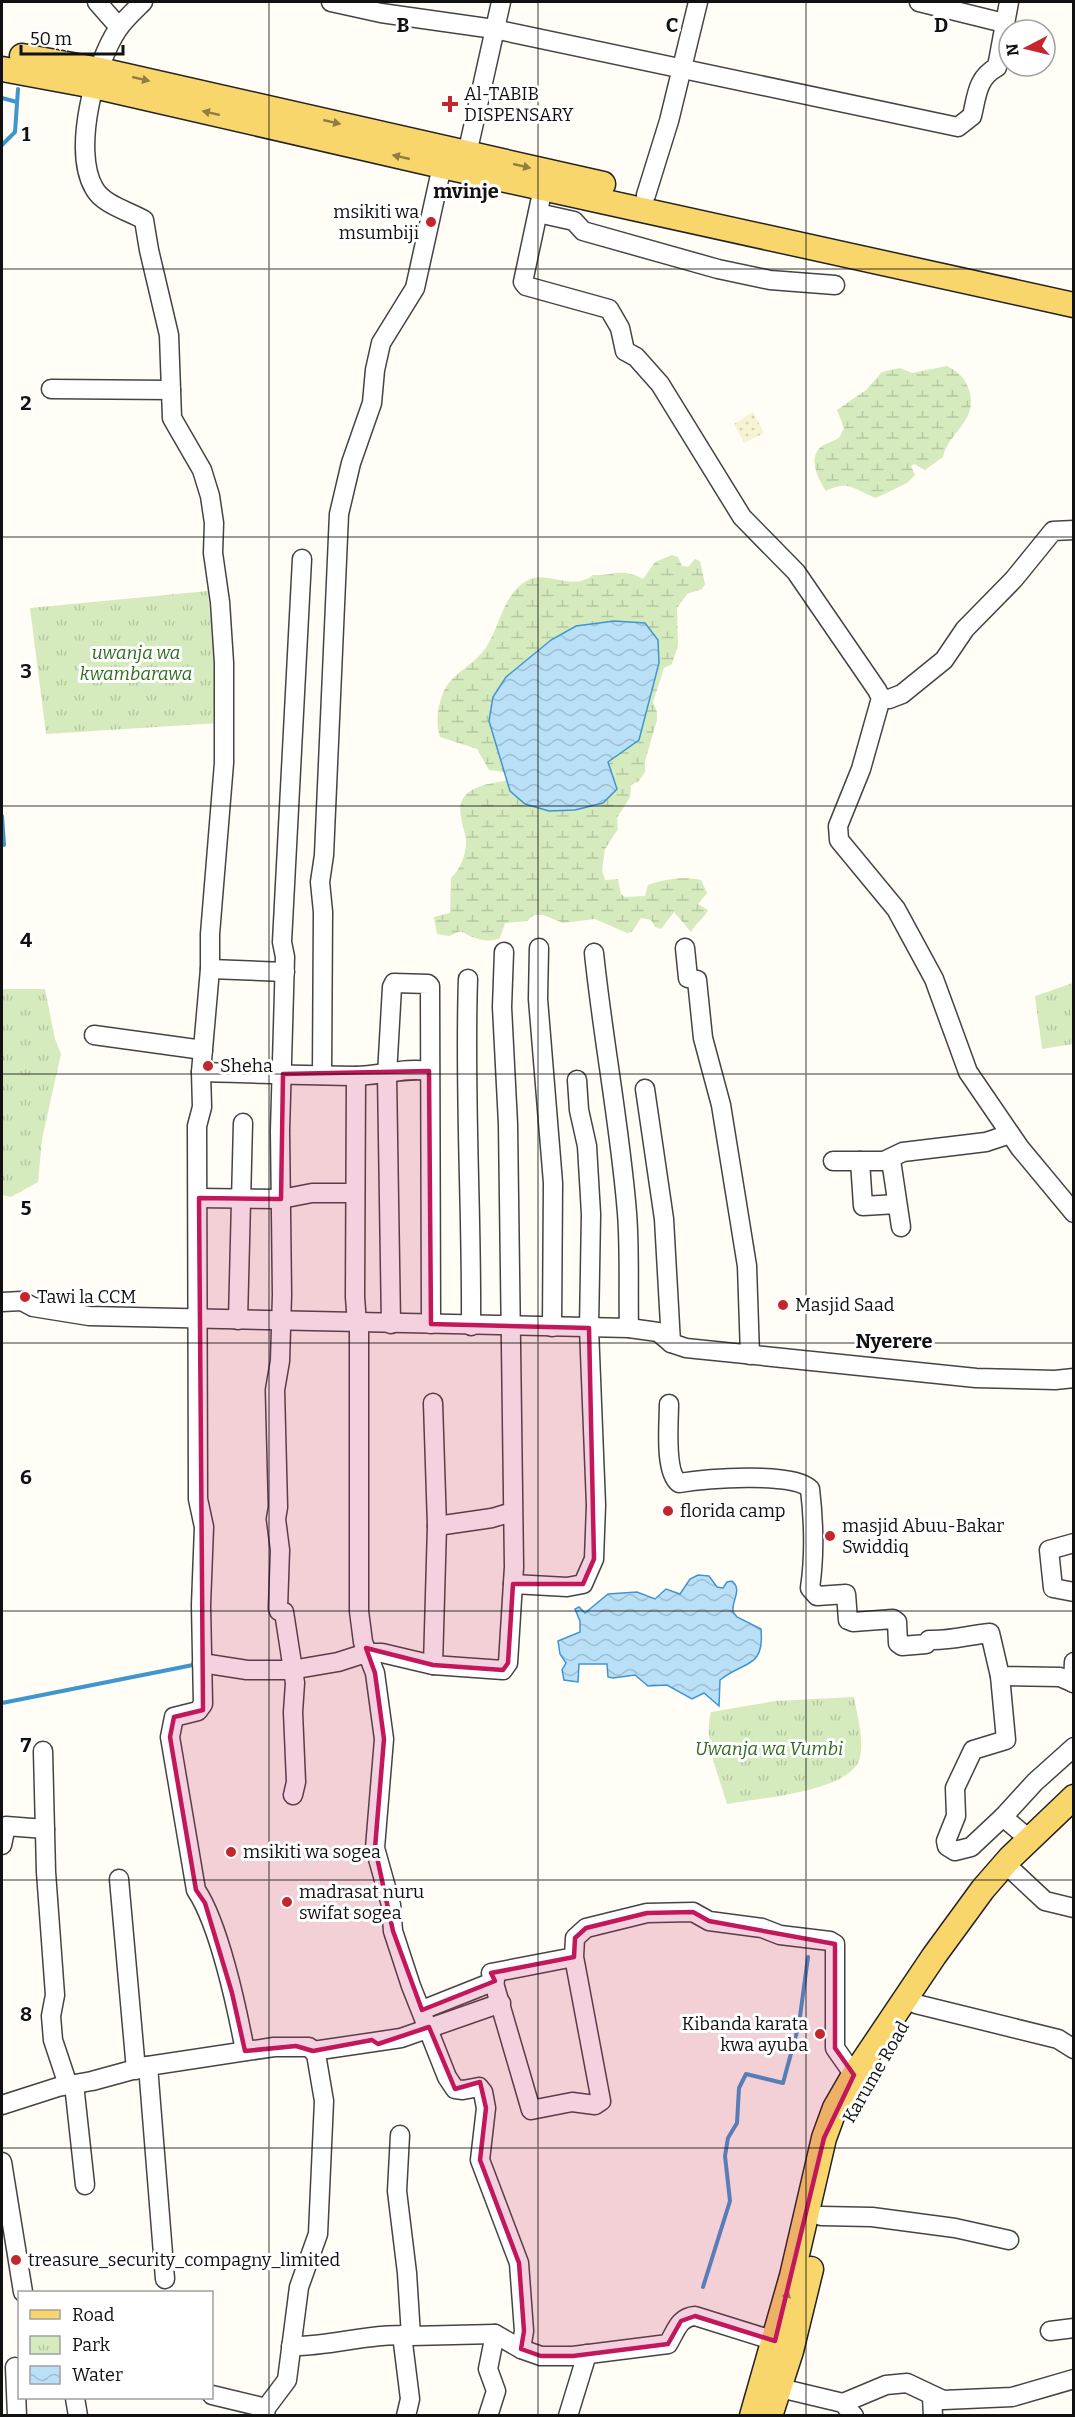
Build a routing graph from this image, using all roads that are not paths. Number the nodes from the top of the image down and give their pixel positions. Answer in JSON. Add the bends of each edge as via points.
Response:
{"nodes":[{"id":1,"x":97,"y":2,"type":"edge"},
{"id":2,"x":143,"y":2,"type":"edge"},
{"id":3,"x":331,"y":2,"type":"edge"},
{"id":4,"x":501,"y":2,"type":"edge"},
{"id":5,"x":698,"y":2,"type":"edge"},
{"id":6,"x":919,"y":2,"type":"edge"},
{"id":7,"x":1010,"y":2,"type":"edge"},
{"id":8,"x":381,"y":7,"type":"edge"},
{"id":9,"x":1005,"y":18,"type":"edge"},
{"id":10,"x":997,"y":21,"type":"edge"},
{"id":11,"x":119,"y":27,"type":"junction"},
{"id":12,"x":494,"y":29,"type":"junction"},
{"id":13,"x":2,"y":53,"type":"edge"},
{"id":14,"x":997,"y":67,"type":"edge"},
{"id":15,"x":2,"y":69,"type":"edge"},
{"id":16,"x":680,"y":70,"type":"junction"},
{"id":17,"x":97,"y":78,"type":"junction"},
{"id":18,"x":457,"y":163,"type":"junction"},
{"id":19,"x":543,"y":188,"type":"junction"},
{"id":20,"x":646,"y":195,"type":"junction"},
{"id":21,"x":538,"y":213,"type":"junction"},
{"id":22,"x":835,"y":285,"type":"dead end"},
{"id":23,"x":1074,"y":288,"type":"edge"},
{"id":24,"x":1074,"y":305,"type":"edge"},
{"id":25,"x":51,"y":389,"type":"dead end"},
{"id":26,"x":171,"y":390,"type":"junction"},
{"id":27,"x":1074,"y":530,"type":"edge"},
{"id":28,"x":302,"y":559,"type":"dead end"},
{"id":29,"x":881,"y":698,"type":"junction"},
{"id":30,"x":539,"y":948,"type":"dead end"},
{"id":31,"x":684,"y":948,"type":"dead end"},
{"id":32,"x":504,"y":952,"type":"dead end"},
{"id":33,"x":594,"y":953,"type":"dead end"},
{"id":34,"x":210,"y":969,"type":"junction"},
{"id":35,"x":285,"y":972,"type":"junction"},
{"id":36,"x":468,"y":979,"type":"dead end"},
{"id":37,"x":94,"y":1035,"type":"dead end"},
{"id":38,"x":203,"y":1050,"type":"junction"},
{"id":39,"x":429,"y":1071,"type":"junction"},
{"id":40,"x":201,"y":1072,"type":"junction"},
{"id":41,"x":283,"y":1074,"type":"junction"},
{"id":42,"x":322,"y":1075,"type":"junction"},
{"id":43,"x":387,"y":1075,"type":"junction"},
{"id":44,"x":356,"y":1076,"type":"junction"},
{"id":45,"x":577,"y":1080,"type":"dead end"},
{"id":46,"x":645,"y":1089,"type":"dead end"},
{"id":47,"x":243,"y":1123,"type":"dead end"},
{"id":48,"x":1010,"y":1134,"type":"junction"},
{"id":49,"x":891,"y":1160,"type":"junction"},
{"id":50,"x":833,"y":1161,"type":"dead end"},
{"id":51,"x":860,"y":1161,"type":"junction"},
{"id":52,"x":355,"y":1193,"type":"junction"},
{"id":53,"x":199,"y":1198,"type":"junction"},
{"id":54,"x":281,"y":1198,"type":"junction"},
{"id":55,"x":243,"y":1199,"type":"junction"},
{"id":56,"x":897,"y":1203,"type":"junction"},
{"id":57,"x":1074,"y":1213,"type":"edge"},
{"id":58,"x":902,"y":1227,"type":"dead end"},
{"id":59,"x":10,"y":1302,"type":"edge"},
{"id":60,"x":197,"y":1318,"type":"junction"},
{"id":61,"x":238,"y":1320,"type":"junction"},
{"id":62,"x":280,"y":1321,"type":"junction"},
{"id":63,"x":358,"y":1324,"type":"junction"},
{"id":64,"x":391,"y":1324,"type":"junction"},
{"id":65,"x":431,"y":1324,"type":"junction"},
{"id":66,"x":471,"y":1326,"type":"junction"},
{"id":67,"x":509,"y":1326,"type":"junction"},
{"id":68,"x":552,"y":1327,"type":"junction"},
{"id":69,"x":589,"y":1328,"type":"junction"},
{"id":70,"x":629,"y":1329,"type":"junction"},
{"id":71,"x":671,"y":1343,"type":"junction"},
{"id":72,"x":750,"y":1355,"type":"junction"},
{"id":73,"x":1074,"y":1378,"type":"edge"},
{"id":74,"x":433,"y":1402,"type":"dead end"},
{"id":75,"x":669,"y":1404,"type":"dead end"},
{"id":76,"x":512,"y":1512,"type":"junction"},
{"id":77,"x":437,"y":1526,"type":"junction"},
{"id":78,"x":1074,"y":1543,"type":"edge"},
{"id":79,"x":513,"y":1584,"type":"junction"},
{"id":80,"x":1074,"y":1593,"type":"edge"},
{"id":81,"x":366,"y":1653,"type":"junction"},
{"id":82,"x":1074,"y":1662,"type":"edge"},
{"id":83,"x":433,"y":1665,"type":"junction"},
{"id":84,"x":202,"y":1667,"type":"junction"},
{"id":85,"x":293,"y":1676,"type":"junction"},
{"id":86,"x":1000,"y":1677,"type":"junction"},
{"id":87,"x":1073,"y":1683,"type":"edge"},
{"id":88,"x":1074,"y":1747,"type":"edge"},
{"id":89,"x":43,"y":1751,"type":"dead end"},
{"id":90,"x":293,"y":1795,"type":"dead end"},
{"id":91,"x":1074,"y":1797,"type":"edge"},
{"id":92,"x":1074,"y":1815,"type":"edge"},
{"id":93,"x":1003,"y":1817,"type":"junction"},
{"id":94,"x":45,"y":1830,"type":"junction"},
{"id":95,"x":1029,"y":1839,"type":"junction"},
{"id":96,"x":2,"y":1845,"type":"edge"},
{"id":97,"x":1014,"y":1872,"type":"junction"},
{"id":98,"x":119,"y":1879,"type":"dead end"},
{"id":99,"x":1074,"y":1908,"type":"edge"},
{"id":100,"x":574,"y":1957,"type":"junction"},
{"id":101,"x":495,"y":1982,"type":"junction"},
{"id":102,"x":501,"y":2003,"type":"junction"},
{"id":103,"x":916,"y":2004,"type":"junction"},
{"id":104,"x":422,"y":2010,"type":"junction"},
{"id":105,"x":429,"y":2028,"type":"junction"},
{"id":106,"x":1074,"y":2049,"type":"edge"},
{"id":107,"x":244,"y":2050,"type":"junction"},
{"id":108,"x":313,"y":2051,"type":"junction"},
{"id":109,"x":142,"y":2068,"type":"junction"},
{"id":110,"x":854,"y":2075,"type":"junction"},
{"id":111,"x":71,"y":2085,"type":"junction"},
{"id":112,"x":2,"y":2105,"type":"edge"},
{"id":113,"x":400,"y":2134,"type":"dead end"},
{"id":114,"x":2,"y":2163,"type":"edge"},
{"id":115,"x":85,"y":2185,"type":"dead end"},
{"id":116,"x":821,"y":2216,"type":"junction"},
{"id":117,"x":1009,"y":2240,"type":"dead end"},
{"id":118,"x":165,"y":2278,"type":"dead end"},
{"id":119,"x":23,"y":2291,"type":"edge"},
{"id":120,"x":1074,"y":2328,"type":"edge"},
{"id":121,"x":1050,"y":2331,"type":"dead end"},
{"id":122,"x":495,"y":2334,"type":"junction"},
{"id":123,"x":407,"y":2336,"type":"junction"},
{"id":124,"x":291,"y":2346,"type":"junction"},
{"id":125,"x":521,"y":2349,"type":"junction"},
{"id":126,"x":777,"y":2353,"type":"junction"},
{"id":127,"x":587,"y":2354,"type":"junction"},
{"id":128,"x":12,"y":2367,"type":"edge"},
{"id":129,"x":1074,"y":2379,"type":"edge"},
{"id":130,"x":780,"y":2388,"type":"junction"},
{"id":131,"x":213,"y":2395,"type":"edge"},
{"id":132,"x":932,"y":2397,"type":"junction"},
{"id":133,"x":75,"y":2399,"type":"edge"},
{"id":134,"x":849,"y":2409,"type":"edge"},
{"id":135,"x":266,"y":2412,"type":"edge"},
{"id":136,"x":17,"y":2415,"type":"edge"},
{"id":137,"x":78,"y":2415,"type":"edge"},
{"id":138,"x":406,"y":2415,"type":"edge"},
{"id":139,"x":488,"y":2415,"type":"edge"},
{"id":140,"x":568,"y":2415,"type":"edge"},
{"id":141,"x":752,"y":2415,"type":"edge"},
{"id":142,"x":770,"y":2415,"type":"edge"},
{"id":143,"x":933,"y":2415,"type":"edge"}],
"edges":[{"from":1,"to":11,"type":"street"},
{"from":2,"to":11,"type":"street"},
{"from":3,"to":8,"type":"street"},
{"from":4,"to":12,"type":"street"},
{"from":5,"to":16,"type":"street"},
{"from":6,"to":10,"type":"street"},
{"from":7,"to":9,"type":"street"},
{"from":8,"to":12,"type":"street"},
{"from":11,"to":17,"type":"street"},
{"from":12,"to":16,"type":"street"},
{"from":12,"to":18,"type":"street"},
{"from":13,"to":17,"type":"main road"},
{"from":14,"to":16,"type":"street","via":[[980,81],[972,116],[958,127]]},
{"from":15,"to":17,"type":"main road"},
{"from":16,"to":20,"type":"street"},
{"from":17,"to":18,"type":"main road"},
{"from":17,"to":26,"type":"street","via":[[86,132],[90,178],[95,190],[110,203],[144,220],[169,335]]},
{"from":18,"to":19,"type":"main road"},
{"from":18,"to":20,"type":"main road","one_way":true},
{"from":18,"to":42,"type":"street","via":[[415,288],[381,343],[372,403],[351,463],[339,514],[320,882]]},
{"from":19,"to":21,"type":"street"},
{"from":19,"to":24,"type":"main road"},
{"from":20,"to":23,"type":"main road"},
{"from":21,"to":22,"type":"street","via":[[574,221],[583,231],[718,268],[770,280]]},
{"from":21,"to":29,"type":"street","via":[[523,282],[609,309],[620,328],[625,351],[636,357],[660,384],[742,517],[796,572]]},
{"from":25,"to":26,"type":"street"},
{"from":26,"to":34,"type":"street","via":[[172,418],[202,470],[210,496],[220,602],[224,763]]},
{"from":27,"to":29,"type":"street","via":[[1053,531],[1014,579],[965,629],[944,660],[902,694]]},
{"from":28,"to":35,"type":"street","via":[[282,942]]},
{"from":29,"to":48,"type":"street","via":[[861,769],[838,826],[839,840],[896,909],[934,979],[968,1072]]},
{"from":30,"to":68,"type":"street","via":[[538,999],[553,1173]]},
{"from":31,"to":72,"type":"street","via":[[688,978],[697,980],[703,1038],[721,1105],[746,1256]]},
{"from":32,"to":67,"type":"street"},
{"from":33,"to":70,"type":"street","via":[[627,1215]]},
{"from":34,"to":35,"type":"street"},
{"from":34,"to":38,"type":"street"},
{"from":35,"to":41,"type":"street"},
{"from":36,"to":66,"type":"street"},
{"from":37,"to":38,"type":"street"},
{"from":38,"to":40,"type":"street"},
{"from":39,"to":43,"type":"street","via":[[414,1069]]},
{"from":39,"to":43,"type":"street","via":[[430,986],[400,982],[392,987]]},
{"from":39,"to":65,"type":"street"},
{"from":40,"to":41,"type":"street"},
{"from":40,"to":53,"type":"street","via":[[202,1107],[197,1126]]},
{"from":41,"to":42,"type":"street"},
{"from":41,"to":54,"type":"street"},
{"from":42,"to":44,"type":"street"},
{"from":43,"to":44,"type":"street"},
{"from":43,"to":64,"type":"street"},
{"from":44,"to":52,"type":"street"},
{"from":45,"to":69,"type":"street","via":[[587,1146],[591,1214]]},
{"from":46,"to":71,"type":"street","via":[[664,1219]]},
{"from":47,"to":55,"type":"street"},
{"from":48,"to":49,"type":"street","via":[[986,1142],[903,1152]]},
{"from":48,"to":57,"type":"street"},
{"from":49,"to":51,"type":"street"},
{"from":49,"to":56,"type":"street"},
{"from":50,"to":51,"type":"street"},
{"from":51,"to":56,"type":"street","via":[[863,1206]]},
{"from":52,"to":54,"type":"street"},
{"from":52,"to":63,"type":"street"},
{"from":53,"to":55,"type":"street"},
{"from":53,"to":60,"type":"street"},
{"from":54,"to":55,"type":"street"},
{"from":54,"to":62,"type":"street"},
{"from":55,"to":61,"type":"street"},
{"from":56,"to":58,"type":"street"},
{"from":59,"to":60,"type":"street","via":[[89,1316]]},
{"from":60,"to":61,"type":"street"},
{"from":60,"to":84,"type":"street","via":[[198,1499],[204,1527]]},
{"from":61,"to":62,"type":"street"},
{"from":62,"to":63,"type":"street"},
{"from":62,"to":85,"type":"street","via":[[275,1390],[278,1608],[284,1612]]},
{"from":63,"to":64,"type":"street"},
{"from":63,"to":81,"type":"street","via":[[358,1579]]},
{"from":64,"to":65,"type":"street"},
{"from":65,"to":66,"type":"street"},
{"from":66,"to":67,"type":"street"},
{"from":67,"to":68,"type":"street"},
{"from":67,"to":76,"type":"street"},
{"from":68,"to":69,"type":"street"},
{"from":69,"to":70,"type":"street"},
{"from":69,"to":79,"type":"street","via":[[596,1505],[594,1560],[583,1584]]},
{"from":70,"to":71,"type":"street","via":[[658,1332]]},
{"from":71,"to":72,"type":"street"},
{"from":72,"to":73,"type":"street","via":[[976,1378]]},
{"from":74,"to":77,"type":"street"},
{"from":75,"to":86,"type":"street","via":[[669,1448],[675,1480],[679,1483],[745,1477],[806,1485],[810,1489],[814,1522],[810,1588],[813,1593],[846,1594],[848,1620],[853,1622],[893,1619],[902,1646],[990,1633]]},
{"from":76,"to":77,"type":"street"},
{"from":76,"to":79,"type":"street"},
{"from":77,"to":83,"type":"street"},
{"from":78,"to":80,"type":"street","via":[[1049,1550],[1053,1588]]},
{"from":79,"to":83,"type":"street","via":[[507,1668]]},
{"from":81,"to":83,"type":"street"},
{"from":81,"to":85,"type":"street"},
{"from":81,"to":104,"type":"street","via":[[375,1673],[384,1739],[375,1848],[391,1905],[393,1931]]},
{"from":82,"to":87,"type":"street"},
{"from":84,"to":85,"type":"street"},
{"from":84,"to":107,"type":"street","via":[[202,1709],[174,1717],[170,1737],[195,1890],[205,1903],[232,1993]]},
{"from":85,"to":90,"type":"street"},
{"from":86,"to":87,"type":"street","via":[[1060,1677]]},
{"from":86,"to":93,"type":"street","via":[[1006,1740],[973,1750],[955,1788],[956,1816],[947,1846],[955,1851],[971,1847]]},
{"from":88,"to":93,"type":"street"},
{"from":89,"to":94,"type":"street"},
{"from":91,"to":95,"type":"main road"},
{"from":92,"to":97,"type":"main road","name":"Karume Road"},
{"from":93,"to":95,"type":"street"},
{"from":94,"to":96,"type":"street","via":[[6,1826]]},
{"from":94,"to":111,"type":"street","via":[[55,1995],[51,2016],[53,2040]]},
{"from":95,"to":110,"type":"main road","via":[[969,1908]]},
{"from":97,"to":99,"type":"street","via":[[1045,1901]]},
{"from":97,"to":103,"type":"main road","name":"Karume Road"},
{"from":98,"to":109,"type":"street"},
{"from":100,"to":101,"type":"street","via":[[490,1973]]},
{"from":100,"to":102,"type":"street","via":[[600,2087],[601,2101],[595,2105],[572,2102],[531,2110]]},
{"from":100,"to":110,"type":"street","via":[[575,1938],[586,1928],[647,1913],[693,1912],[709,1921],[830,1941],[836,1951],[835,2048]]},
{"from":101,"to":102,"type":"street"},
{"from":101,"to":104,"type":"street"},
{"from":102,"to":105,"type":"street"},
{"from":103,"to":106,"type":"street","via":[[1058,2038]]},
{"from":103,"to":116,"type":"main road","name":"Karume Road","via":[[847,2115]]},
{"from":104,"to":105,"type":"street"},
{"from":105,"to":108,"type":"street","via":[[378,2044],[372,2041]]},
{"from":105,"to":125,"type":"street","via":[[455,2089],[479,2087],[485,2099],[480,2160],[519,2263],[524,2331]]},
{"from":107,"to":108,"type":"street","via":[[296,2046]]},
{"from":107,"to":109,"type":"street"},
{"from":108,"to":124,"type":"street","via":[[324,2101],[318,2234],[299,2287]]},
{"from":109,"to":111,"type":"street"},
{"from":109,"to":118,"type":"street"},
{"from":126,"to":110,"type":"main road","one_way":true,"via":[[824,2138]]},
{"from":111,"to":112,"type":"street"},
{"from":111,"to":115,"type":"street"},
{"from":113,"to":123,"type":"street","via":[[397,2191],[407,2273]]},
{"from":114,"to":119,"type":"street"},
{"from":116,"to":117,"type":"street","via":[[872,2217]]},
{"from":116,"to":126,"type":"main road","name":"Karume Road"},
{"from":120,"to":121,"type":"street"},
{"from":122,"to":123,"type":"street"},
{"from":122,"to":125,"type":"street"},
{"from":122,"to":139,"type":"street","via":[[488,2369],[496,2391]]},
{"from":123,"to":124,"type":"street"},
{"from":123,"to":138,"type":"street","via":[[410,2399]]},
{"from":124,"to":135,"type":"street","via":[[287,2380]]},
{"from":125,"to":127,"type":"street","via":[[541,2356]]},
{"from":126,"to":127,"type":"street","via":[[695,2316],[681,2321],[668,2344]]},
{"from":126,"to":130,"type":"main road","name":"Karume Road"},
{"from":126,"to":141,"type":"main road"},
{"from":127,"to":140,"type":"street"},
{"from":128,"to":136,"type":"street"},
{"from":129,"to":132,"type":"street","via":[[1012,2397]]},
{"from":130,"to":134,"type":"street"},
{"from":130,"to":142,"type":"main road","name":"Karume Road"},
{"from":131,"to":135,"type":"street"},
{"from":132,"to":134,"type":"street","via":[[907,2383],[885,2385]]},
{"from":132,"to":143,"type":"street"},
{"from":133,"to":137,"type":"street"}]}
